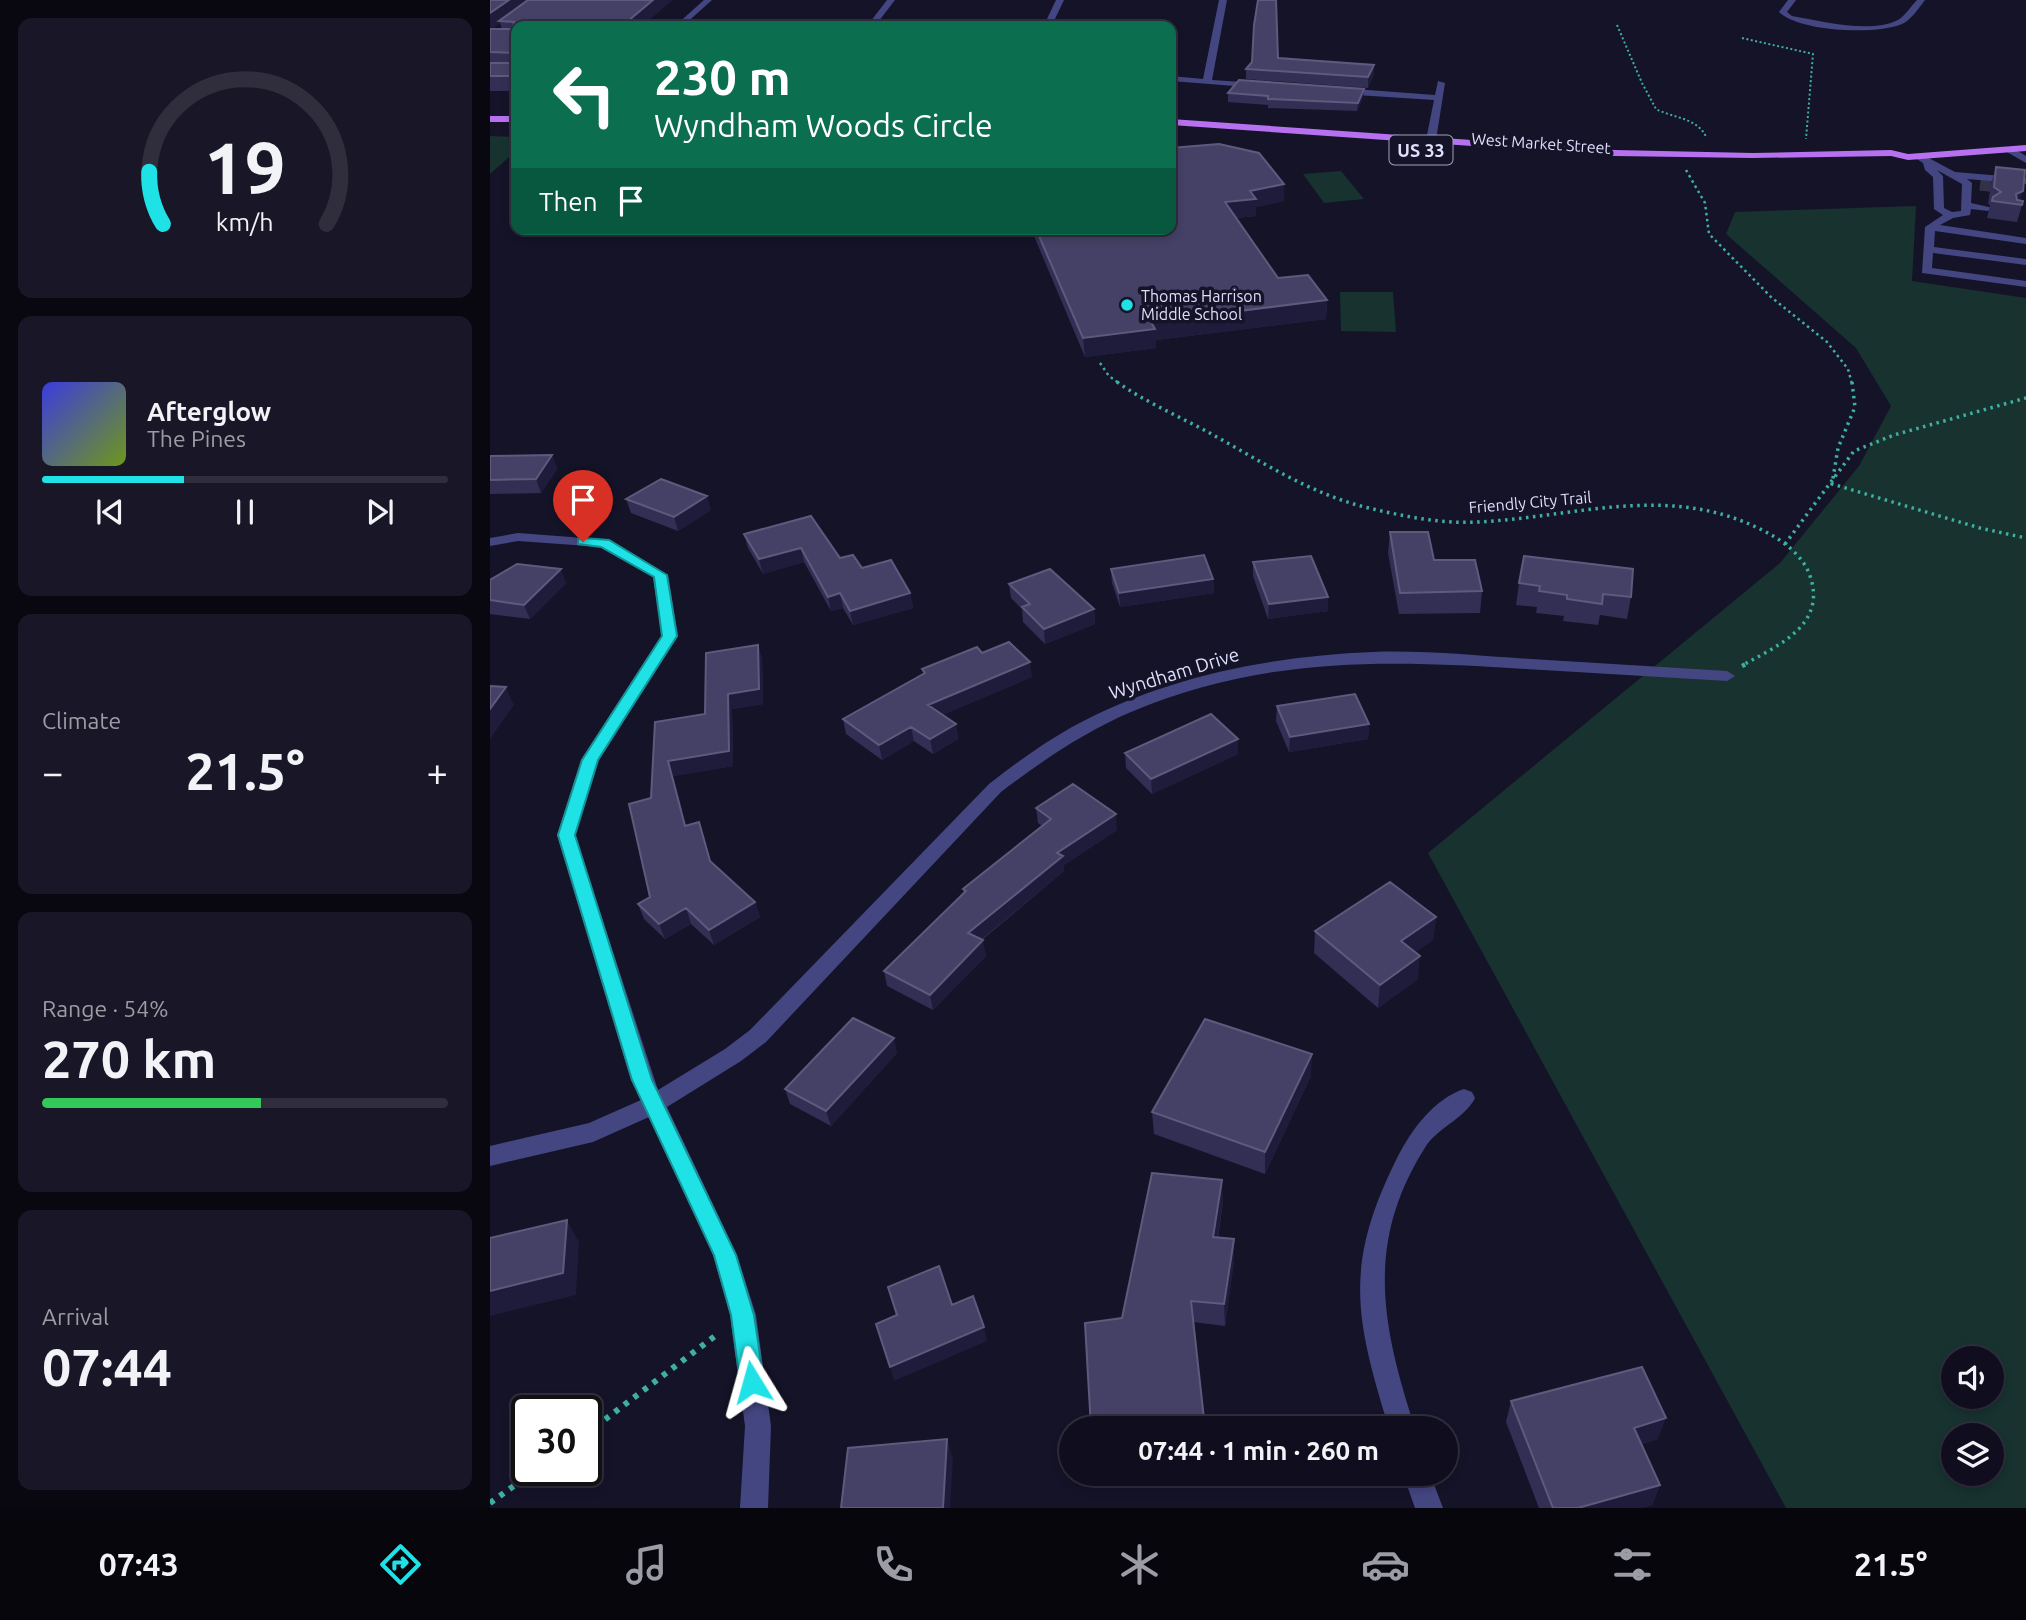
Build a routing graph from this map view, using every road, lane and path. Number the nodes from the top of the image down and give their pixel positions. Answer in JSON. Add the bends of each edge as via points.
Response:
{"nodes":[{"id":1,"x":708,"y":0,"type":"edge"},
{"id":2,"x":891,"y":0,"type":"edge"},
{"id":3,"x":1060,"y":0,"type":"edge"},
{"id":4,"x":1223,"y":0,"type":"edge"},
{"id":5,"x":1792,"y":0,"type":"edge"},
{"id":6,"x":1921,"y":0,"type":"edge"},
{"id":7,"x":685,"y":21,"type":"edge"},
{"id":8,"x":875,"y":21,"type":"edge"},
{"id":9,"x":1050,"y":21,"type":"edge"},
{"id":10,"x":1617,"y":25,"type":"dead end"},
{"id":11,"x":1742,"y":37,"type":"dead end"},
{"id":12,"x":1176,"y":79,"type":"edge"},
{"id":13,"x":1207,"y":82,"type":"junction"},
{"id":14,"x":1441,"y":83,"type":"dead end"},
{"id":15,"x":1261,"y":86,"type":"edge"},
{"id":16,"x":1329,"y":91,"type":"edge"},
{"id":17,"x":1438,"y":98,"type":"junction"},
{"id":18,"x":490,"y":109,"type":"edge"},
{"id":19,"x":511,"y":109,"type":"edge"},
{"id":20,"x":490,"y":119,"type":"edge"},
{"id":21,"x":511,"y":119,"type":"edge"},
{"id":22,"x":1176,"y":122,"type":"edge"},
{"id":23,"x":1176,"y":132,"type":"edge"},
{"id":24,"x":1431,"y":141,"type":"junction"},
{"id":25,"x":2026,"y":148,"type":"edge"},
{"id":26,"x":2010,"y":150,"type":"junction"},
{"id":27,"x":1707,"y":156,"type":"junction"},
{"id":28,"x":1799,"y":156,"type":"junction"},
{"id":29,"x":1908,"y":157,"type":"junction"},
{"id":30,"x":1924,"y":160,"type":"junction"},
{"id":31,"x":2026,"y":160,"type":"edge"},
{"id":32,"x":1684,"y":166,"type":"junction"},
{"id":33,"x":1860,"y":166,"type":"dead end"},
{"id":34,"x":1786,"y":167,"type":"dead end"},
{"id":35,"x":1956,"y":175,"type":"junction"},
{"id":36,"x":2026,"y":181,"type":"edge"},
{"id":37,"x":1967,"y":183,"type":"junction"},
{"id":38,"x":1980,"y":185,"type":"tunnel mouth"},
{"id":39,"x":1967,"y":205,"type":"junction"},
{"id":40,"x":1988,"y":208,"type":"dead end"},
{"id":41,"x":1949,"y":217,"type":"junction"},
{"id":42,"x":1930,"y":227,"type":"junction"},
{"id":43,"x":2026,"y":229,"type":"edge"},
{"id":44,"x":2026,"y":241,"type":"edge"},
{"id":45,"x":1928,"y":248,"type":"junction"},
{"id":46,"x":2026,"y":262,"type":"edge"},
{"id":47,"x":2026,"y":284,"type":"edge"},
{"id":48,"x":1100,"y":363,"type":"dead end"},
{"id":49,"x":2026,"y":398,"type":"edge"},
{"id":50,"x":1832,"y":484,"type":"junction"},
{"id":51,"x":2026,"y":538,"type":"edge"},
{"id":52,"x":490,"y":542,"type":"edge"},
{"id":53,"x":1785,"y":544,"type":"junction"},
{"id":54,"x":1727,"y":676,"type":"joint"},
{"id":55,"x":1464,"y":1098,"type":"dead end"},
{"id":56,"x":654,"y":1104,"type":"junction"},
{"id":57,"x":490,"y":1156,"type":"edge"},
{"id":58,"x":743,"y":1315,"type":"junction"},
{"id":59,"x":1398,"y":1416,"type":"edge"},
{"id":60,"x":602,"y":1422,"type":"edge"},
{"id":61,"x":514,"y":1486,"type":"edge"},
{"id":62,"x":1421,"y":1486,"type":"edge"},
{"id":63,"x":490,"y":1503,"type":"edge"},
{"id":64,"x":754,"y":1508,"type":"edge"},
{"id":65,"x":1429,"y":1508,"type":"edge"}],
"edges":[{"from":1,"to":7,"type":"street"},
{"from":2,"to":8,"type":"street"},
{"from":3,"to":9,"type":"street"},
{"from":4,"to":13,"type":"street"},
{"from":5,"to":6,"type":"street","via":[[1783,12],[1790,18],[1864,29],[1897,24]]},
{"from":10,"to":27,"type":"path","via":[[1652,104],[1702,128]]},
{"from":11,"to":28,"type":"path","via":[[1813,54],[1809,121]]},
{"from":12,"to":13,"type":"street"},
{"from":13,"to":15,"type":"street"},
{"from":14,"to":17,"type":"street"},
{"from":16,"to":17,"type":"street"},
{"from":17,"to":24,"type":"street"},
{"from":18,"to":19,"type":"main road"},
{"from":20,"to":21,"type":"main road"},
{"from":22,"to":24,"type":"main road","name":"West Market Street","number":"US 33"},
{"from":23,"to":32,"type":"main road","name":"West Market Street","number":"US 33"},
{"from":24,"to":27,"type":"main road","name":"West Market Street","number":"US 33"},
{"from":25,"to":26,"type":"main road","name":"West Market Street","number":"US 33"},
{"from":26,"to":30,"type":"main road","name":"West Market Street","number":"US 33"},
{"from":26,"to":31,"type":"street"},
{"from":27,"to":28,"type":"main road","name":"West Market Street","number":"US 33"},
{"from":28,"to":29,"type":"main road","name":"West Market Street","number":"US 33","via":[[1891,153]]},
{"from":29,"to":30,"type":"main road","name":"West Market Street","number":"US 33"},
{"from":29,"to":33,"type":"main road","name":"West Market Street","number":"US 33","via":[[1897,163]]},
{"from":30,"to":35,"type":"street"},
{"from":30,"to":41,"type":"street","via":[[1938,176],[1939,209]]},
{"from":32,"to":34,"type":"main road","name":"West Market Street","number":"US 33"},
{"from":32,"to":50,"type":"path","via":[[1705,203],[1709,234],[1771,298],[1827,342],[1848,369],[1855,407],[1838,448]]},
{"from":35,"to":36,"type":"street"},
{"from":35,"to":37,"type":"street"},
{"from":37,"to":38,"type":"street"},
{"from":37,"to":39,"type":"street"},
{"from":39,"to":40,"type":"street"},
{"from":39,"to":41,"type":"street","via":[[1966,213]]},
{"from":41,"to":42,"type":"street"},
{"from":41,"to":43,"type":"street"},
{"from":42,"to":44,"type":"street"},
{"from":42,"to":45,"type":"street"},
{"from":45,"to":46,"type":"street"},
{"from":45,"to":47,"type":"street","via":[[1926,271]]},
{"from":48,"to":53,"type":"path","name":"Friendly City Trail","via":[[1108,376],[1126,388],[1312,489],[1349,504],[1459,522],[1647,505],[1689,506],[1732,515]]},
{"from":49,"to":50,"type":"path","via":[[1863,445],[1848,458]]},
{"from":50,"to":51,"type":"path"},
{"from":50,"to":53,"type":"path"},
{"from":52,"to":56,"type":"street","via":[[518,537],[604,543],[660,575],[670,636],[590,760],[566,835],[642,1080]]},
{"from":53,"to":54,"type":"path","name":"Friendly City Trail","via":[[1809,572],[1816,589],[1815,606],[1797,633]]},
{"from":54,"to":56,"type":"street","name":"Wyndham Drive","via":[[1372,657],[1267,667],[1128,706],[1049,746],[1020,767],[758,1036]]},
{"from":55,"to":59,"type":"street","via":[[1422,1133],[1392,1190],[1373,1248],[1370,1295],[1382,1366]]},
{"from":56,"to":57,"type":"street","name":"Wyndham Drive","via":[[593,1132]]},
{"from":56,"to":58,"type":"street","via":[[725,1255]]},
{"from":58,"to":60,"type":"path"},
{"from":58,"to":64,"type":"street","via":[[758,1426]]},
{"from":61,"to":63,"type":"path"},
{"from":62,"to":65,"type":"street"}]}
